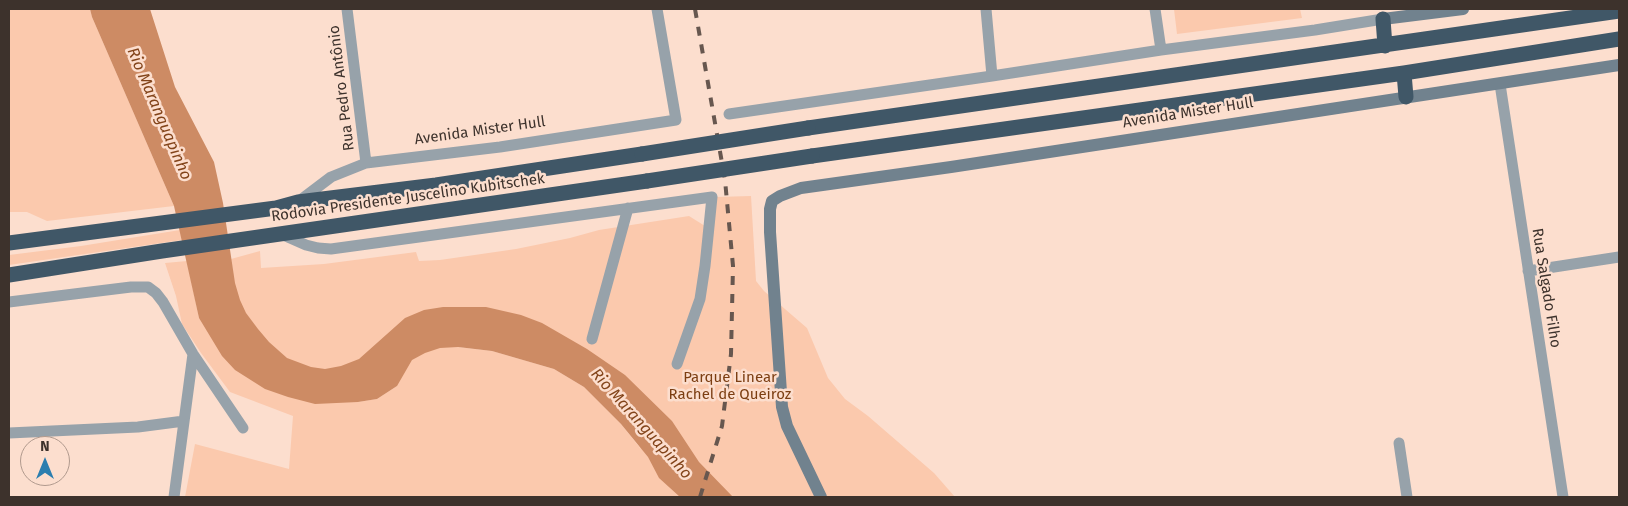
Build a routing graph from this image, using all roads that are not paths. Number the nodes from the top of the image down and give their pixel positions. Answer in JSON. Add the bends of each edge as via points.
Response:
{"nodes":[{"id":1,"x":347,"y":9,"type":"edge"},
{"id":2,"x":657,"y":9,"type":"edge"},
{"id":3,"x":986,"y":9,"type":"edge"},
{"id":4,"x":1155,"y":9,"type":"edge"},
{"id":5,"x":1464,"y":9,"type":"edge"},
{"id":6,"x":1619,"y":11,"type":"edge"},
{"id":7,"x":1383,"y":19,"type":"junction"},
{"id":8,"x":1619,"y":39,"type":"edge"},
{"id":9,"x":1385,"y":46,"type":"junction"},
{"id":10,"x":1161,"y":50,"type":"junction"},
{"id":11,"x":1619,"y":65,"type":"edge"},
{"id":12,"x":1404,"y":73,"type":"junction"},
{"id":13,"x":992,"y":76,"type":"junction"},
{"id":14,"x":1500,"y":84,"type":"junction"},
{"id":15,"x":1406,"y":97,"type":"junction"},
{"id":16,"x":729,"y":114,"type":"dead end"},
{"id":17,"x":812,"y":156,"type":"joint"},
{"id":18,"x":366,"y":163,"type":"junction"},
{"id":19,"x":298,"y":202,"type":"junction"},
{"id":20,"x":628,"y":208,"type":"junction"},
{"id":21,"x":277,"y":234,"type":"junction"},
{"id":22,"x":9,"y":241,"type":"edge"},
{"id":23,"x":1619,"y":257,"type":"edge"},
{"id":24,"x":1528,"y":271,"type":"junction"},
{"id":25,"x":9,"y":275,"type":"edge"},
{"id":26,"x":9,"y":302,"type":"edge"},
{"id":27,"x":592,"y":338,"type":"dead end"},
{"id":28,"x":193,"y":354,"type":"junction"},
{"id":29,"x":677,"y":364,"type":"dead end"},
{"id":30,"x":184,"y":421,"type":"junction"},
{"id":31,"x":243,"y":428,"type":"dead end"},
{"id":32,"x":9,"y":433,"type":"edge"},
{"id":33,"x":1399,"y":443,"type":"dead end"},
{"id":34,"x":174,"y":497,"type":"edge"},
{"id":35,"x":821,"y":497,"type":"edge"},
{"id":36,"x":1406,"y":497,"type":"edge"},
{"id":37,"x":1563,"y":497,"type":"edge"}],
"edges":[{"from":1,"to":18,"type":"street","name":"Rua Pedro Antônio"},
{"from":2,"to":18,"type":"street","name":"Avenida Mister Hull","via":[[676,120],[500,147]]},
{"from":3,"to":13,"type":"street"},
{"from":4,"to":10,"type":"street"},
{"from":5,"to":7,"type":"main road"},
{"from":6,"to":9,"type":"highway"},
{"from":7,"to":9,"type":"highway"},
{"from":7,"to":10,"type":"street"},
{"from":8,"to":12,"type":"highway","name":"Avenida Mister Hull"},
{"from":9,"to":19,"type":"highway","name":"Rodovia Presidente Juscelino Kubitschek","bridge":true,"via":[[436,185]]},
{"from":10,"to":13,"type":"street"},
{"from":11,"to":14,"type":"main road","name":"Avenida Mister Hull"},
{"from":12,"to":15,"type":"highway"},
{"from":12,"to":17,"type":"highway","name":"Avenida Mister Hull"},
{"from":13,"to":16,"type":"street"},
{"from":14,"to":15,"type":"main road","name":"Avenida Mister Hull"},
{"from":14,"to":24,"type":"street","name":"Rua Salgado Filho"},
{"from":15,"to":35,"type":"main road","name":"Avenida Mister Hull","via":[[801,188],[772,201],[771,252],[782,407],[786,426]]},
{"from":17,"to":21,"type":"highway","name":"Rodovia Presidente Juscelino Kubitschek","bridge":true},
{"from":18,"to":19,"type":"street","name":"Avenida Mister Hull","via":[[331,177]]},
{"from":19,"to":22,"type":"highway","name":"Rodovia Presidente Juscelino Kubitschek","via":[[163,224]]},
{"from":20,"to":21,"type":"street","via":[[331,249],[306,245]]},
{"from":20,"to":27,"type":"street"},
{"from":20,"to":29,"type":"street","via":[[712,197],[700,299]]},
{"from":21,"to":25,"type":"highway","name":"Rodovia Presidente Juscelino Kubitschek"},
{"from":23,"to":24,"type":"street"},
{"from":24,"to":37,"type":"street","name":"Rua Salgado Filho"},
{"from":26,"to":28,"type":"street","via":[[148,287],[163,302]]},
{"from":28,"to":30,"type":"street"},
{"from":28,"to":31,"type":"street"},
{"from":30,"to":32,"type":"street","via":[[138,427]]},
{"from":30,"to":34,"type":"street"},
{"from":33,"to":36,"type":"street"}]}
